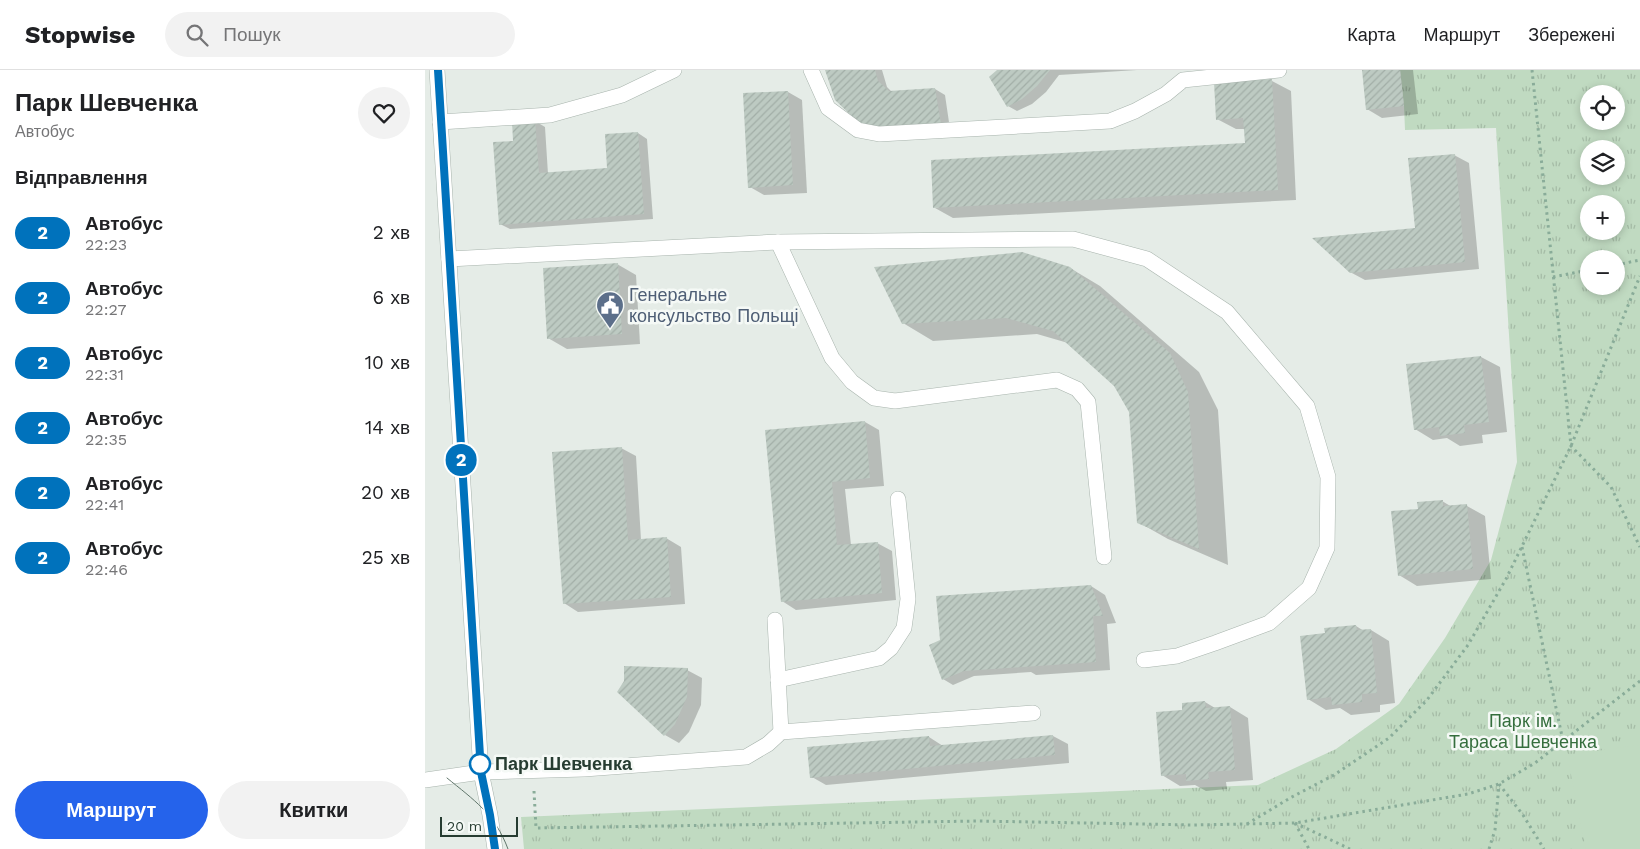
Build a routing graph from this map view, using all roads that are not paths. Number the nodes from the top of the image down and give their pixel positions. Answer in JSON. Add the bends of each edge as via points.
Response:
{"nodes":[{"id":1,"x":437,"y":70,"type":"edge"},
{"id":2,"x":674,"y":70,"type":"edge"},
{"id":3,"x":811,"y":70,"type":"edge"},
{"id":4,"x":1279,"y":70,"type":"edge"},
{"id":5,"x":440,"y":122,"type":"junction"},
{"id":6,"x":778,"y":242,"type":"junction"},
{"id":7,"x":449,"y":259,"type":"junction"},
{"id":8,"x":898,"y":499,"type":"dead end"},
{"id":9,"x":1104,"y":557,"type":"dead end"},
{"id":10,"x":775,"y":620,"type":"dead end"},
{"id":11,"x":1144,"y":660,"type":"dead end"},
{"id":12,"x":778,"y":680,"type":"junction"},
{"id":13,"x":1033,"y":713,"type":"dead end"},
{"id":14,"x":781,"y":732,"type":"junction"},
{"id":15,"x":481,"y":772,"type":"junction"},
{"id":16,"x":425,"y":780,"type":"edge"},
{"id":17,"x":495,"y":849,"type":"edge"}],
"edges":[{"from":1,"to":5,"type":"street"},
{"from":2,"to":5,"type":"street","via":[[623,95],[550,115]]},
{"from":3,"to":4,"type":"street","via":[[828,108],[858,130],[879,134],[1110,121],[1166,94],[1183,80]]},
{"from":5,"to":7,"type":"street"},
{"from":6,"to":7,"type":"street"},
{"from":6,"to":9,"type":"street","via":[[833,358],[852,382],[874,398],[895,401],[1057,380],[1077,389],[1087,402]]},
{"from":6,"to":11,"type":"street","via":[[1073,239],[1147,259],[1227,312],[1307,406],[1327,477],[1327,548],[1309,588],[1269,623],[1177,656]]},
{"from":7,"to":15,"type":"street"},
{"from":8,"to":12,"type":"street","via":[[908,599],[904,628],[891,648],[879,658]]},
{"from":10,"to":12,"type":"street"},
{"from":12,"to":14,"type":"street"},
{"from":13,"to":14,"type":"street"},
{"from":14,"to":15,"type":"street","via":[[746,757],[533,772]]},
{"from":15,"to":16,"type":"street"},
{"from":15,"to":17,"type":"street"}]}
